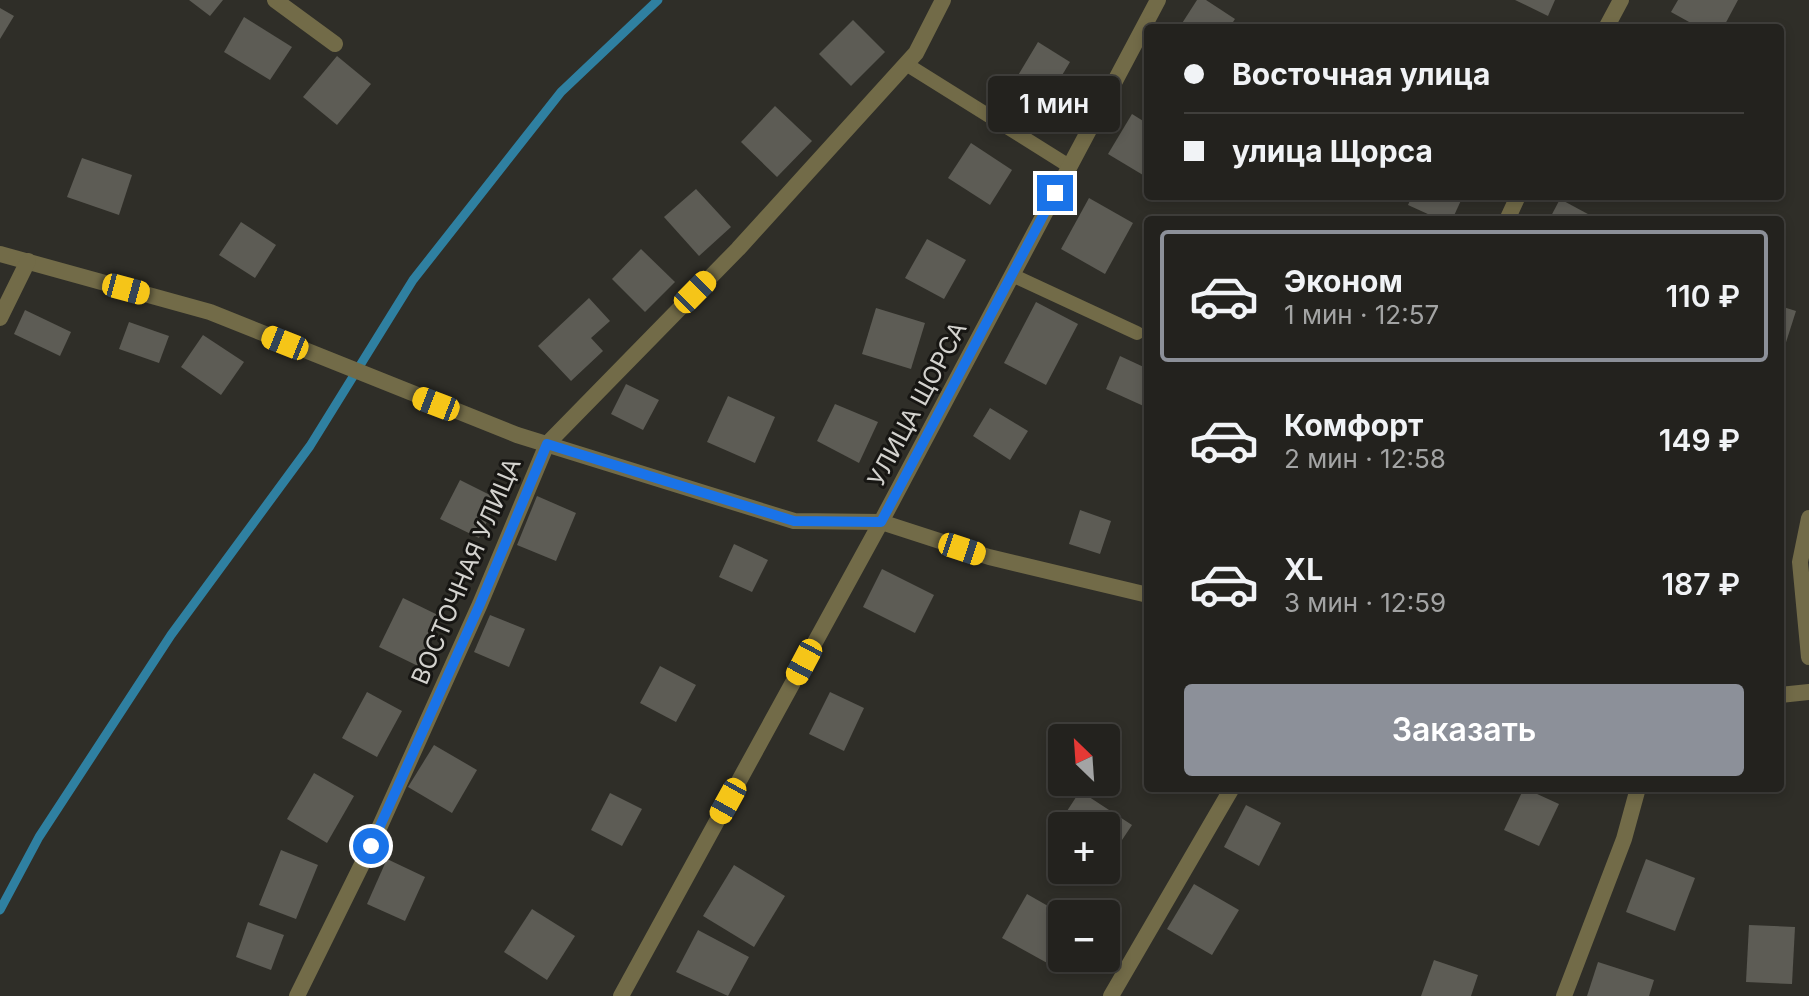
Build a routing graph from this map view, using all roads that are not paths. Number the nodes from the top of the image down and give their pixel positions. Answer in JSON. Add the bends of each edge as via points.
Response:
{"nodes":[{"id":1,"x":275,"y":0,"type":"edge"},
{"id":2,"x":943,"y":0,"type":"edge"},
{"id":3,"x":1158,"y":0,"type":"edge"},
{"id":4,"x":1621,"y":0,"type":"edge"},
{"id":5,"x":1145,"y":24,"type":"edge"},
{"id":6,"x":1608,"y":24,"type":"edge"},
{"id":7,"x":1144,"y":26,"type":"edge"},
{"id":8,"x":335,"y":44,"type":"dead end"},
{"id":9,"x":906,"y":64,"type":"junction"},
{"id":10,"x":1069,"y":166,"type":"junction"},
{"id":11,"x":0,"y":254,"type":"edge"},
{"id":12,"x":28,"y":261,"type":"junction"},
{"id":13,"x":1012,"y":275,"type":"junction"},
{"id":14,"x":0,"y":318,"type":"edge"},
{"id":15,"x":1137,"y":333,"type":"dead end"},
{"id":16,"x":547,"y":444,"type":"junction"},
{"id":17,"x":1809,"y":518,"type":"edge"},
{"id":18,"x":881,"y":522,"type":"junction"},
{"id":19,"x":1144,"y":594,"type":"edge"},
{"id":20,"x":1809,"y":657,"type":"edge"},
{"id":21,"x":1809,"y":692,"type":"edge"},
{"id":22,"x":1784,"y":695,"type":"edge"},
{"id":23,"x":1230,"y":792,"type":"edge"},
{"id":24,"x":1637,"y":792,"type":"edge"},
{"id":25,"x":297,"y":996,"type":"edge"},
{"id":26,"x":621,"y":996,"type":"edge"},
{"id":27,"x":1111,"y":996,"type":"edge"},
{"id":28,"x":1564,"y":996,"type":"edge"}],
"edges":[{"from":1,"to":8,"type":"street"},
{"from":2,"to":9,"type":"street","name":"ВОСТОЧНАЯ УЛИЦА"},
{"from":3,"to":5,"type":"street","name":"УЛИЦА ЩОРСА"},
{"from":4,"to":6,"type":"street"},
{"from":7,"to":10,"type":"street","name":"УЛИЦА ЩОРСА"},
{"from":9,"to":10,"type":"lane"},
{"from":9,"to":16,"type":"street","name":"ВОСТОЧНАЯ УЛИЦА","via":[[738,249]]},
{"from":10,"to":13,"type":"street","name":"УЛИЦА ЩОРСА"},
{"from":11,"to":12,"type":"street"},
{"from":12,"to":14,"type":"street"},
{"from":12,"to":16,"type":"street","via":[[210,312]]},
{"from":13,"to":15,"type":"lane"},
{"from":13,"to":18,"type":"street","name":"УЛИЦА ЩОРСА"},
{"from":16,"to":18,"type":"street","via":[[794,521]]},
{"from":16,"to":25,"type":"street","name":"ВОСТОЧНАЯ УЛИЦА","via":[[448,675]]},
{"from":17,"to":20,"type":"street","via":[[1800,562]]},
{"from":18,"to":19,"type":"street","via":[[989,557]]},
{"from":18,"to":26,"type":"street","name":"УЛИЦА ЩОРСА"},
{"from":21,"to":22,"type":"street"},
{"from":23,"to":27,"type":"street"},
{"from":24,"to":28,"type":"street"}]}
